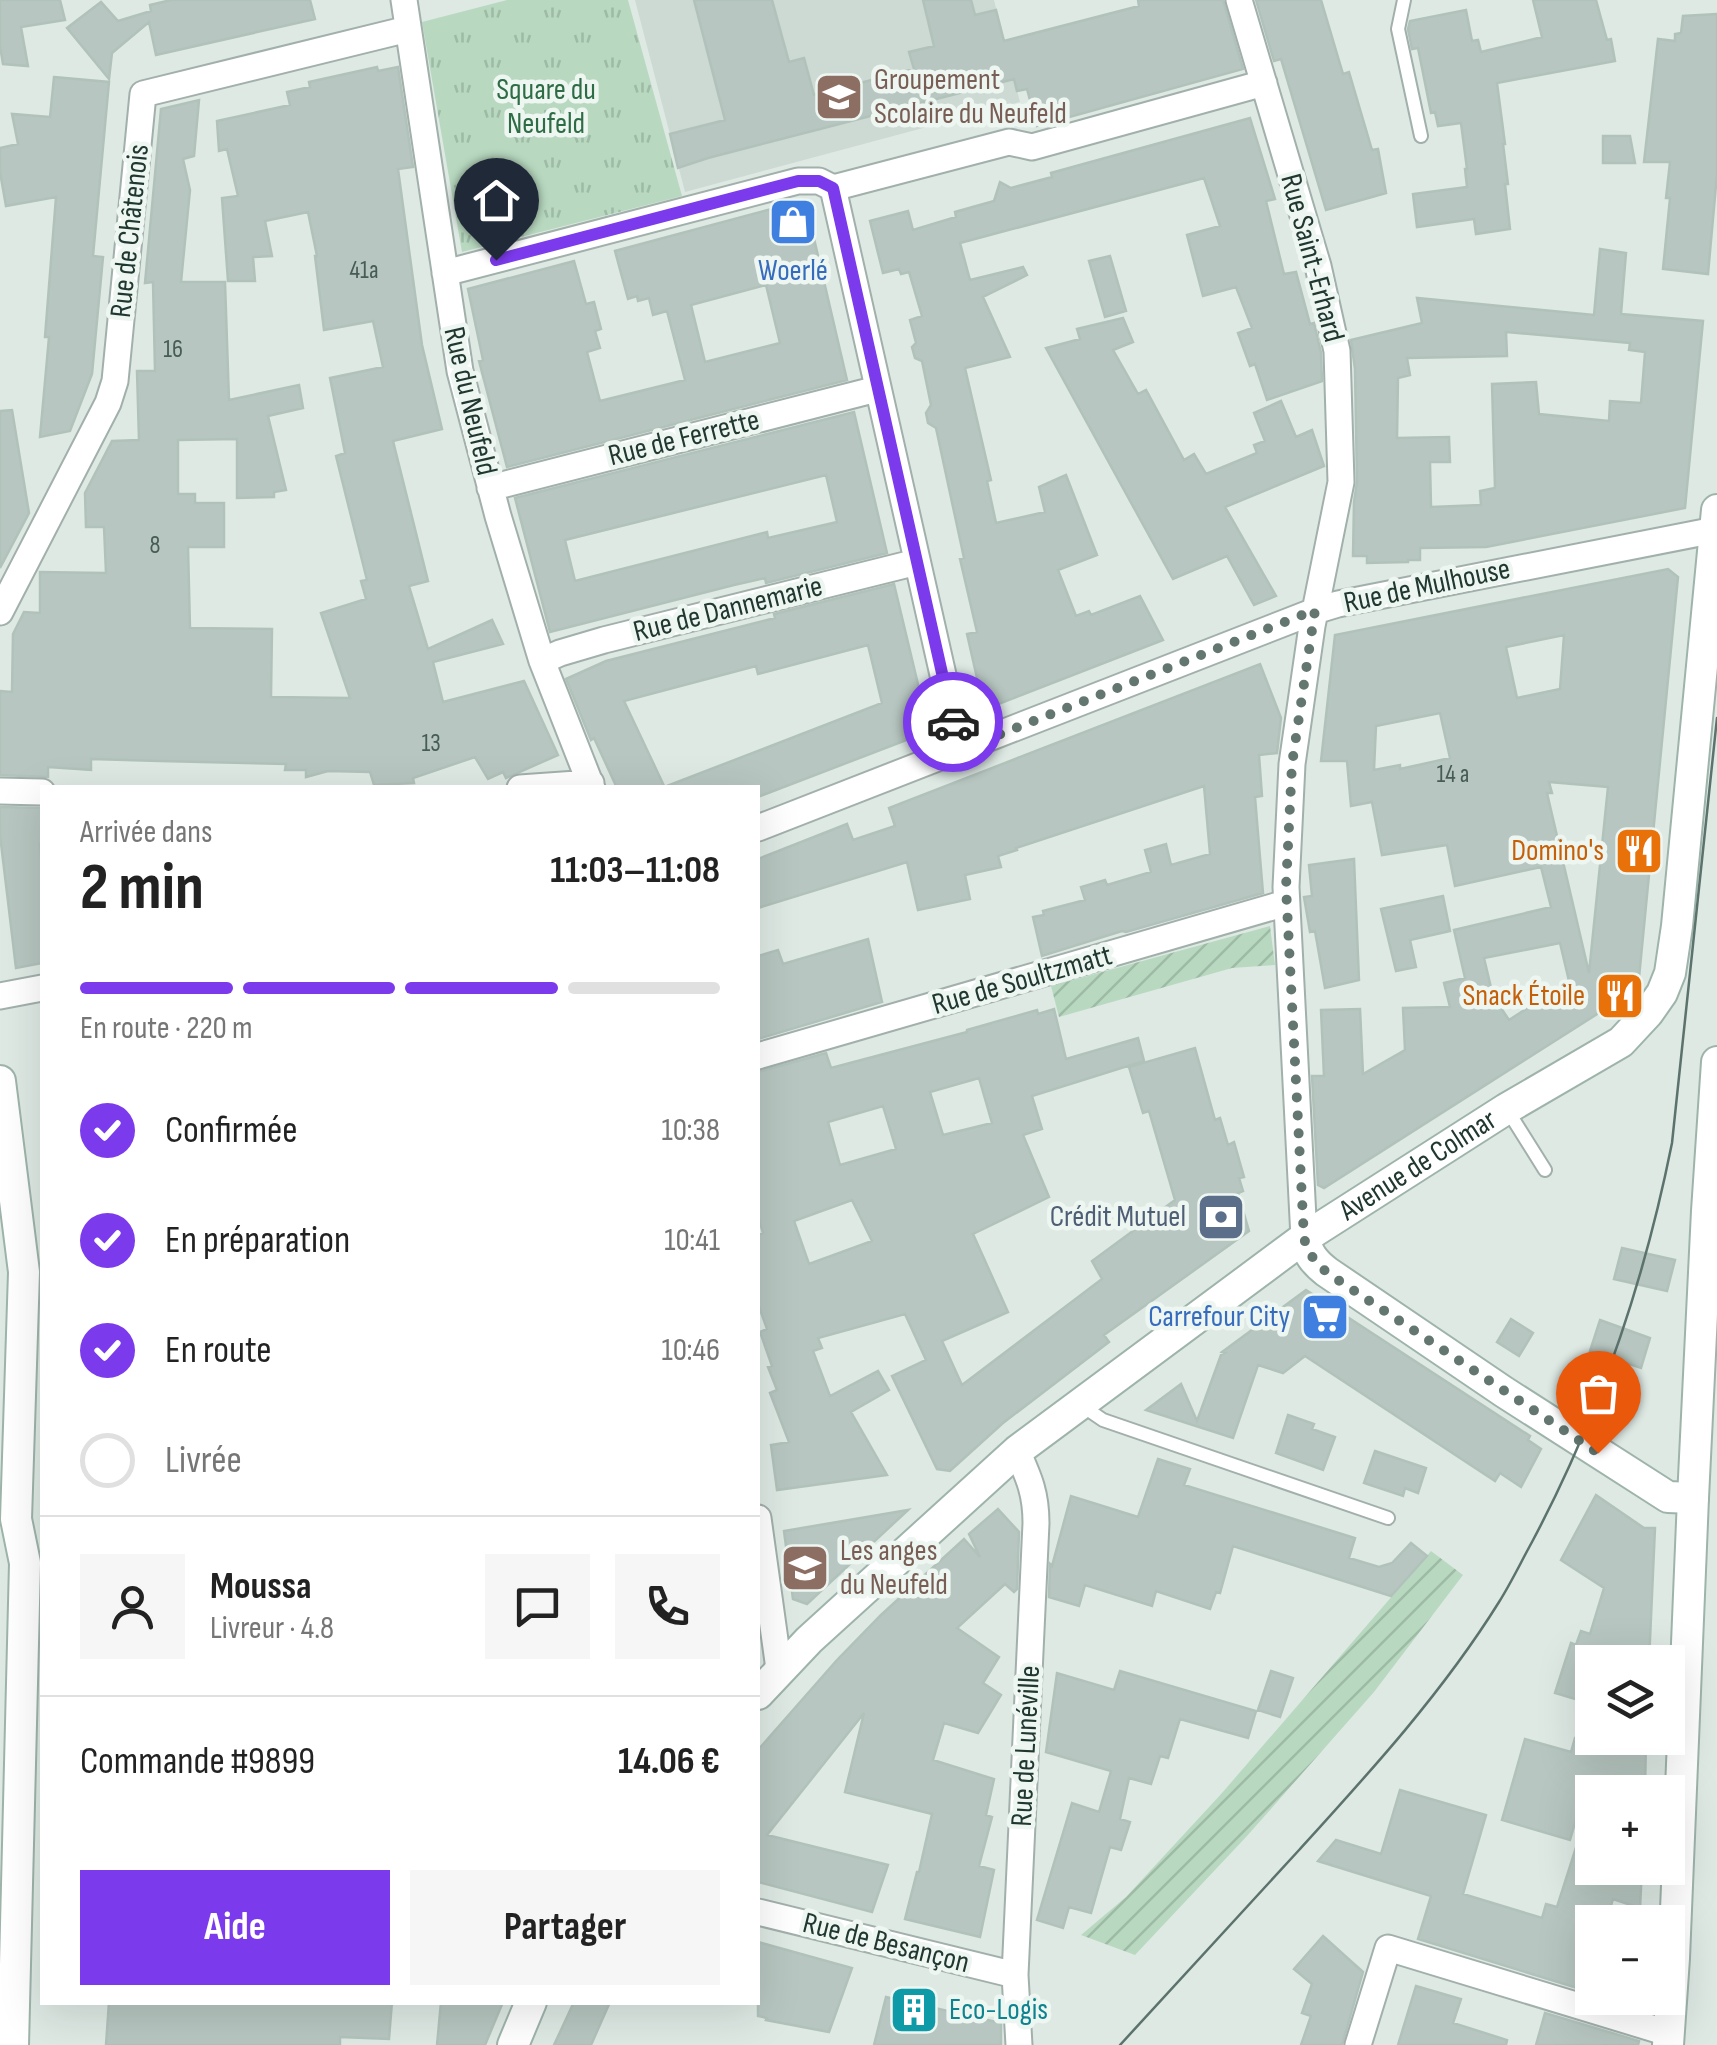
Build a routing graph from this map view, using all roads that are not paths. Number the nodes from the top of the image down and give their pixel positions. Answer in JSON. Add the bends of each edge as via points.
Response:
{"nodes":[{"id":1,"x":404,"y":0,"type":"edge"},
{"id":2,"x":1239,"y":0,"type":"edge"},
{"id":3,"x":1404,"y":0,"type":"edge"},
{"id":4,"x":408,"y":30,"type":"junction"},
{"id":5,"x":1264,"y":83,"type":"junction"},
{"id":6,"x":1421,"y":136,"type":"dead end"},
{"id":7,"x":833,"y":188,"type":"junction"},
{"id":8,"x":445,"y":273,"type":"junction"},
{"id":9,"x":877,"y":388,"type":"junction"},
{"id":10,"x":490,"y":488,"type":"junction"},
{"id":11,"x":1716,"y":520,"type":"edge"},
{"id":12,"x":917,"y":562,"type":"junction"},
{"id":13,"x":1315,"y":610,"type":"junction"},
{"id":14,"x":0,"y":612,"type":"edge"},
{"id":15,"x":542,"y":661,"type":"junction"},
{"id":16,"x":960,"y":750,"type":"junction"},
{"id":17,"x":592,"y":785,"type":"edge"},
{"id":18,"x":0,"y":792,"type":"edge"},
{"id":19,"x":40,"y":792,"type":"edge"},
{"id":20,"x":760,"y":827,"type":"edge"},
{"id":21,"x":1286,"y":904,"type":"junction"},
{"id":22,"x":40,"y":988,"type":"edge"},
{"id":23,"x":0,"y":996,"type":"edge"},
{"id":24,"x":760,"y":1055,"type":"edge"},
{"id":25,"x":1717,"y":1062,"type":"edge"},
{"id":26,"x":0,"y":1081,"type":"edge"},
{"id":27,"x":1506,"y":1109,"type":"junction"},
{"id":28,"x":1545,"y":1170,"type":"dead end"},
{"id":29,"x":1304,"y":1238,"type":"junction"},
{"id":30,"x":33,"y":1272,"type":"edge"},
{"id":31,"x":12,"y":1312,"type":"edge"},
{"id":32,"x":1080,"y":1404,"type":"junction"},
{"id":33,"x":1017,"y":1451,"type":"junction"},
{"id":34,"x":1705,"y":1498,"type":"edge"},
{"id":35,"x":1388,"y":1518,"type":"dead end"},
{"id":36,"x":760,"y":1532,"type":"edge"},
{"id":37,"x":779,"y":1669,"type":"junction"},
{"id":38,"x":760,"y":1692,"type":"edge"},
{"id":39,"x":9,"y":1889,"type":"edge"},
{"id":40,"x":760,"y":1912,"type":"edge"},
{"id":41,"x":1015,"y":1975,"type":"junction"},
{"id":42,"x":530,"y":2005,"type":"edge"},
{"id":43,"x":1668,"y":2039,"type":"edge"},
{"id":44,"x":13,"y":2045,"type":"edge"},
{"id":45,"x":513,"y":2045,"type":"edge"},
{"id":46,"x":1019,"y":2045,"type":"edge"},
{"id":47,"x":1358,"y":2045,"type":"edge"}],
"edges":[{"from":1,"to":4,"type":"street","name":"Rue du Neufeld"},
{"from":2,"to":5,"type":"street","name":"Rue Saint-Erhard"},
{"from":3,"to":6,"type":"lane","via":[[1398,29]]},
{"from":4,"to":8,"type":"street","name":"Rue du Neufeld"},
{"from":4,"to":14,"type":"street","name":"Rue de Châtenois","via":[[143,94],[115,382]]},
{"from":5,"to":7,"type":"street","via":[[1032,147],[1009,142]]},
{"from":5,"to":13,"type":"street","name":"Rue Saint-Erhard","via":[[1338,351],[1341,482]]},
{"from":7,"to":8,"type":"street","via":[[798,181]]},
{"from":7,"to":9,"type":"street"},
{"from":8,"to":10,"type":"street","name":"Rue du Neufeld","via":[[460,372]]},
{"from":9,"to":10,"type":"street","name":"Rue de Ferrette"},
{"from":9,"to":12,"type":"street"},
{"from":10,"to":15,"type":"street","name":"Rue du Neufeld"},
{"from":11,"to":13,"type":"street","name":"Rue de Mulhouse"},
{"from":11,"to":27,"type":"street","name":"Avenue de Colmar","via":[[1670,972],[1648,1014],[1620,1042]]},
{"from":12,"to":15,"type":"street","name":"Rue de Dannemarie"},
{"from":12,"to":16,"type":"street"},
{"from":13,"to":16,"type":"street","name":"Rue de Mulhouse"},
{"from":13,"to":21,"type":"street","name":"Rue Saint-Erhard","via":[[1292,764]]},
{"from":15,"to":17,"type":"street","name":"Rue du Neufeld"},
{"from":16,"to":20,"type":"street","name":"Rue de Mulhouse"},
{"from":18,"to":19,"type":"street"},
{"from":21,"to":24,"type":"street","name":"Rue de Soultzmatt"},
{"from":21,"to":29,"type":"street","name":"Rue Saint-Erhard"},
{"from":22,"to":23,"type":"street"},
{"from":25,"to":34,"type":"street","via":[[1707,1202]]},
{"from":26,"to":30,"type":"street"},
{"from":27,"to":28,"type":"lane"},
{"from":27,"to":29,"type":"street","name":"Avenue de Colmar"},
{"from":29,"to":32,"type":"street","name":"Avenue de Colmar"},
{"from":29,"to":34,"type":"street","via":[[1326,1272],[1504,1392],[1668,1497]]},
{"from":30,"to":31,"type":"street"},
{"from":31,"to":39,"type":"street","via":[[16,1518],[26,1563]]},
{"from":32,"to":33,"type":"street","name":"Avenue de Colmar"},
{"from":32,"to":35,"type":"lane","via":[[1103,1420]]},
{"from":33,"to":37,"type":"street","name":"Avenue de Colmar"},
{"from":33,"to":41,"type":"street","name":"Rue de Lunéville","via":[[1033,1485],[1036,1523]]},
{"from":34,"to":43,"type":"street"},
{"from":36,"to":37,"type":"street"},
{"from":37,"to":38,"type":"street","name":"Avenue de Colmar"},
{"from":39,"to":44,"type":"street"},
{"from":40,"to":41,"type":"street","name":"Rue de Besançon"},
{"from":41,"to":46,"type":"street","name":"Rue de Lunéville"},
{"from":42,"to":45,"type":"street"},
{"from":43,"to":47,"type":"street","via":[[1388,1948]]}]}
